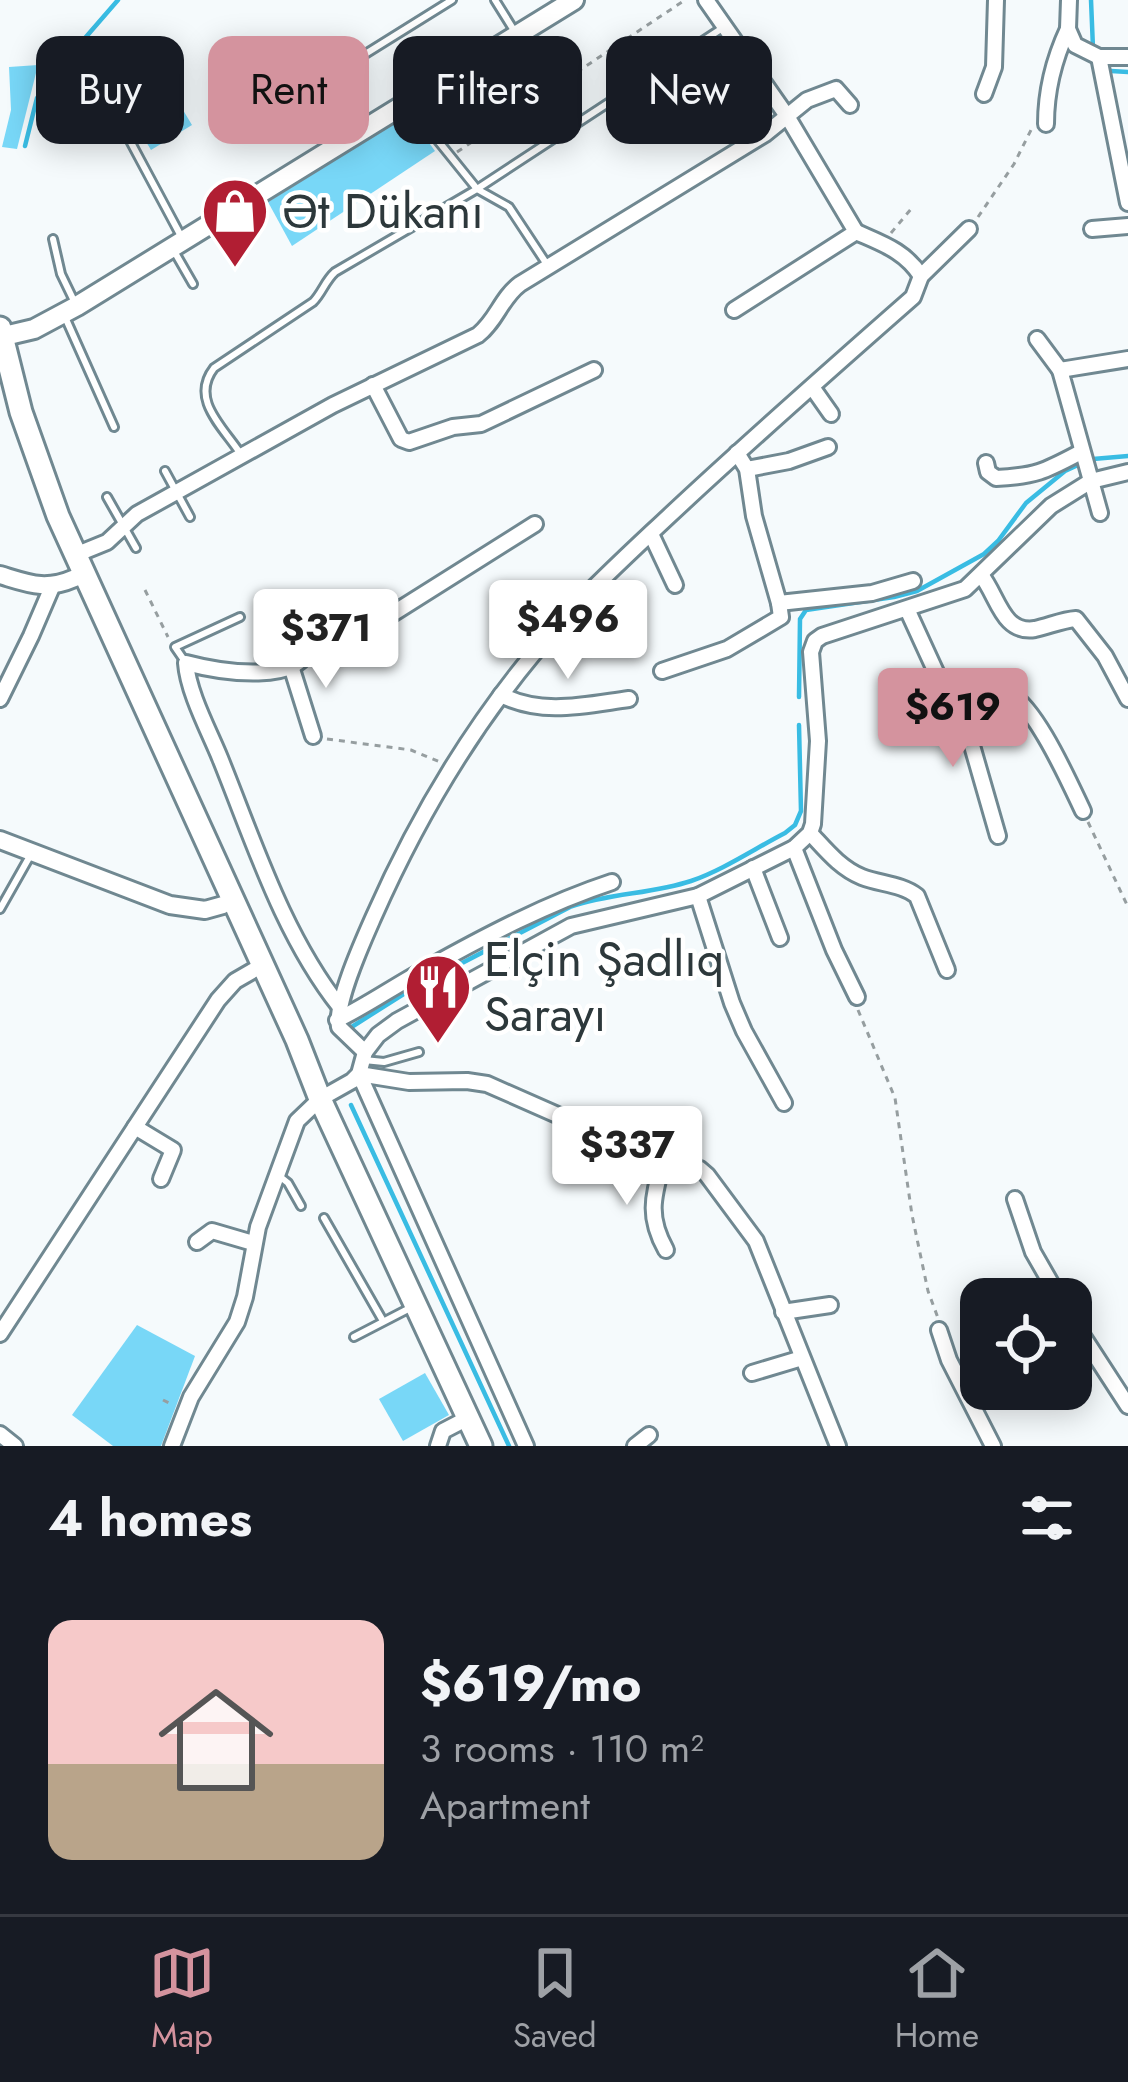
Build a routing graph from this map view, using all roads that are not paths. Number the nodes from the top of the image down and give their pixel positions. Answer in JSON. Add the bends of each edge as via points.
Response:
{"nodes":[{"id":1,"x":452,"y":0,"type":"edge"},
{"id":2,"x":495,"y":0,"type":"edge"},
{"id":3,"x":706,"y":0,"type":"edge"},
{"id":4,"x":996,"y":0,"type":"edge"},
{"id":5,"x":1069,"y":0,"type":"edge"},
{"id":6,"x":568,"y":2,"type":"edge"},
{"id":7,"x":724,"y":27,"type":"junction"},
{"id":8,"x":1068,"y":29,"type":"junction"},
{"id":9,"x":517,"y":35,"type":"joint"},
{"id":10,"x":369,"y":52,"type":"edge"},
{"id":11,"x":1099,"y":57,"type":"junction"},
{"id":12,"x":1128,"y":57,"type":"edge"},
{"id":13,"x":984,"y":94,"type":"dead end"},
{"id":14,"x":850,"y":105,"type":"dead end"},
{"id":15,"x":393,"y":112,"type":"edge"},
{"id":16,"x":787,"y":116,"type":"junction"},
{"id":17,"x":1046,"y":124,"type":"dead end"},
{"id":18,"x":130,"y":144,"type":"edge"},
{"id":19,"x":440,"y":144,"type":"edge"},
{"id":20,"x":477,"y":189,"type":"junction"},
{"id":21,"x":1128,"y":203,"type":"edge"},
{"id":22,"x":216,"y":221,"type":"junction"},
{"id":23,"x":1128,"y":226,"type":"edge"},
{"id":24,"x":969,"y":229,"type":"road end"},
{"id":25,"x":1092,"y":229,"type":"dead end"},
{"id":26,"x":856,"y":232,"type":"junction"},
{"id":27,"x":53,"y":239,"type":"dead end"},
{"id":28,"x":178,"y":244,"type":"junction"},
{"id":29,"x":237,"y":254,"type":"dead end"},
{"id":30,"x":549,"y":267,"type":"junction"},
{"id":31,"x":921,"y":276,"type":"junction"},
{"id":32,"x":194,"y":284,"type":"dead end"},
{"id":33,"x":70,"y":310,"type":"junction"},
{"id":34,"x":734,"y":310,"type":"dead end"},
{"id":35,"x":1,"y":334,"type":"edge"},
{"id":36,"x":1036,"y":339,"type":"dead end"},
{"id":37,"x":1128,"y":359,"type":"edge"},
{"id":38,"x":594,"y":370,"type":"dead end"},
{"id":39,"x":1060,"y":370,"type":"junction"},
{"id":40,"x":0,"y":378,"type":"edge"},
{"id":41,"x":373,"y":386,"type":"junction"},
{"id":42,"x":812,"y":387,"type":"junction"},
{"id":43,"x":831,"y":415,"type":"dead end"},
{"id":44,"x":114,"y":427,"type":"dead end"},
{"id":45,"x":828,"y":447,"type":"dead end"},
{"id":46,"x":1081,"y":452,"type":"junction"},
{"id":47,"x":736,"y":453,"type":"junction"},
{"id":48,"x":242,"y":456,"type":"junction"},
{"id":49,"x":986,"y":463,"type":"dead end"},
{"id":50,"x":747,"y":469,"type":"junction"},
{"id":51,"x":165,"y":471,"type":"dead end"},
{"id":52,"x":1128,"y":472,"type":"edge"},
{"id":53,"x":1091,"y":481,"type":"junction"},
{"id":54,"x":177,"y":492,"type":"junction"},
{"id":55,"x":107,"y":497,"type":"dead end"},
{"id":56,"x":1100,"y":512,"type":"dead end"},
{"id":57,"x":190,"y":517,"type":"dead end"},
{"id":58,"x":535,"y":524,"type":"dead end"},
{"id":59,"x":124,"y":526,"type":"junction"},
{"id":60,"x":651,"y":533,"type":"junction"},
{"id":61,"x":136,"y":548,"type":"dead end"},
{"id":62,"x":75,"y":566,"type":"junction"},
{"id":63,"x":0,"y":575,"type":"edge"},
{"id":64,"x":981,"y":575,"type":"junction"},
{"id":65,"x":913,"y":581,"type":"dead end"},
{"id":66,"x":675,"y":585,"type":"dead end"},
{"id":67,"x":52,"y":586,"type":"junction"},
{"id":68,"x":285,"y":602,"type":"dead end"},
{"id":69,"x":779,"y":603,"type":"junction"},
{"id":70,"x":907,"y":608,"type":"junction"},
{"id":71,"x":240,"y":617,"type":"dead end"},
{"id":72,"x":310,"y":640,"type":"junction"},
{"id":73,"x":186,"y":663,"type":"junction"},
{"id":74,"x":291,"y":666,"type":"junction"},
{"id":75,"x":662,"y":671,"type":"dead end"},
{"id":76,"x":2,"y":690,"type":"edge"},
{"id":77,"x":956,"y":690,"type":"junction"},
{"id":78,"x":501,"y":695,"type":"junction"},
{"id":79,"x":629,"y":699,"type":"dead end"},
{"id":80,"x":1128,"y":699,"type":"edge"},
{"id":81,"x":314,"y":736,"type":"road end"},
{"id":82,"x":1083,"y":811,"type":"road end"},
{"id":83,"x":810,"y":833,"type":"junction"},
{"id":84,"x":998,"y":836,"type":"dead end"},
{"id":85,"x":0,"y":840,"type":"edge"},
{"id":86,"x":794,"y":848,"type":"junction"},
{"id":87,"x":32,"y":852,"type":"junction"},
{"id":88,"x":753,"y":868,"type":"junction"},
{"id":89,"x":612,"y":882,"type":"dead end"},
{"id":90,"x":698,"y":896,"type":"junction"},
{"id":91,"x":223,"y":905,"type":"junction"},
{"id":92,"x":0,"y":909,"type":"edge"},
{"id":93,"x":780,"y":938,"type":"dead end"},
{"id":94,"x":254,"y":970,"type":"junction"},
{"id":95,"x":947,"y":970,"type":"dead end"},
{"id":96,"x":857,"y":998,"type":"road end"},
{"id":97,"x":338,"y":1013,"type":"junction"},
{"id":98,"x":419,"y":1052,"type":"dead end"},
{"id":99,"x":362,"y":1062,"type":"junction"},
{"id":100,"x":320,"y":1100,"type":"junction"},
{"id":101,"x":784,"y":1103,"type":"dead end"},
{"id":102,"x":135,"y":1127,"type":"junction"},
{"id":103,"x":664,"y":1157,"type":"junction"},
{"id":104,"x":275,"y":1173,"type":"junction"},
{"id":105,"x":161,"y":1179,"type":"dead end"},
{"id":106,"x":1015,"y":1199,"type":"dead end"},
{"id":107,"x":301,"y":1206,"type":"dead end"},
{"id":108,"x":324,"y":1218,"type":"dead end"},
{"id":109,"x":196,"y":1242,"type":"dead end"},
{"id":110,"x":253,"y":1243,"type":"junction"},
{"id":111,"x":666,"y":1250,"type":"dead end"},
{"id":112,"x":1048,"y":1278,"type":"edge"},
{"id":113,"x":415,"y":1305,"type":"junction"},
{"id":114,"x":830,"y":1305,"type":"dead end"},
{"id":115,"x":783,"y":1312,"type":"junction"},
{"id":116,"x":383,"y":1321,"type":"junction"},
{"id":117,"x":939,"y":1330,"type":"road end"},
{"id":118,"x":0,"y":1334,"type":"edge"},
{"id":119,"x":354,"y":1337,"type":"dead end"},
{"id":120,"x":1092,"y":1350,"type":"edge"},
{"id":121,"x":802,"y":1358,"type":"junction"},
{"id":122,"x":752,"y":1373,"type":"dead end"},
{"id":123,"x":1128,"y":1406,"type":"edge"},
{"id":124,"x":0,"y":1434,"type":"edge"},
{"id":125,"x":649,"y":1435,"type":"dead end"},
{"id":126,"x":472,"y":1436,"type":"edge"},
{"id":127,"x":15,"y":1446,"type":"edge"},
{"id":128,"x":172,"y":1446,"type":"edge"},
{"id":129,"x":438,"y":1446,"type":"edge"},
{"id":130,"x":526,"y":1446,"type":"edge"},
{"id":131,"x":635,"y":1446,"type":"edge"},
{"id":132,"x":838,"y":1446,"type":"edge"},
{"id":133,"x":993,"y":1446,"type":"edge"}],
"edges":[{"from":1,"to":10,"type":"lane"},
{"from":2,"to":9,"type":"lane"},
{"from":3,"to":7,"type":"street"},
{"from":4,"to":13,"type":"street","via":[[994,67]]},
{"from":5,"to":8,"type":"street"},
{"from":6,"to":9,"type":"main road"},
{"from":7,"to":16,"type":"street"},
{"from":7,"to":20,"type":"lane"},
{"from":8,"to":11,"type":"street","via":[[1075,46]]},
{"from":8,"to":17,"type":"street"},
{"from":11,"to":12,"type":"street"},
{"from":11,"to":21,"type":"street"},
{"from":14,"to":16,"type":"street","via":[[830,89]]},
{"from":15,"to":22,"type":"main road"},
{"from":16,"to":26,"type":"street"},
{"from":16,"to":30,"type":"street"},
{"from":18,"to":28,"type":"lane"},
{"from":19,"to":20,"type":"lane"},
{"from":20,"to":30,"type":"lane","via":[[508,207]]},
{"from":20,"to":48,"type":"lane","via":[[335,272],[313,302],[214,368],[202,391]]},
{"from":22,"to":28,"type":"main road"},
{"from":22,"to":29,"type":"lane"},
{"from":23,"to":25,"type":"street"},
{"from":24,"to":31,"type":"street"},
{"from":26,"to":31,"type":"street","via":[[905,256]]},
{"from":26,"to":34,"type":"street"},
{"from":27,"to":33,"type":"lane"},
{"from":28,"to":32,"type":"lane"},
{"from":28,"to":33,"type":"main road"},
{"from":30,"to":41,"type":"street","via":[[508,293],[478,334]]},
{"from":31,"to":42,"type":"street","via":[[913,297]]},
{"from":33,"to":35,"type":"main road","via":[[34,329]]},
{"from":33,"to":44,"type":"lane"},
{"from":35,"to":62,"type":"main road"},
{"from":36,"to":39,"type":"street"},
{"from":37,"to":39,"type":"street"},
{"from":38,"to":41,"type":"street","via":[[482,424],[409,442]]},
{"from":39,"to":46,"type":"street"},
{"from":40,"to":62,"type":"main road","via":[[25,460]]},
{"from":41,"to":48,"type":"street"},
{"from":42,"to":43,"type":"street"},
{"from":42,"to":47,"type":"street"},
{"from":45,"to":50,"type":"street"},
{"from":46,"to":49,"type":"street","via":[[1028,477],[996,478]]},
{"from":46,"to":53,"type":"street"},
{"from":47,"to":50,"type":"street"},
{"from":47,"to":60,"type":"street"},
{"from":48,"to":54,"type":"street"},
{"from":50,"to":69,"type":"street"},
{"from":51,"to":54,"type":"lane"},
{"from":52,"to":53,"type":"street"},
{"from":53,"to":56,"type":"street"},
{"from":53,"to":64,"type":"street","via":[[1051,506]]},
{"from":54,"to":57,"type":"lane"},
{"from":54,"to":59,"type":"street"},
{"from":55,"to":59,"type":"lane"},
{"from":58,"to":72,"type":"street","via":[[381,620],[336,622]]},
{"from":59,"to":61,"type":"lane"},
{"from":59,"to":62,"type":"street"},
{"from":60,"to":66,"type":"street"},
{"from":60,"to":78,"type":"street"},
{"from":62,"to":67,"type":"street"},
{"from":62,"to":91,"type":"main road"},
{"from":62,"to":100,"type":"main road"},
{"from":63,"to":67,"type":"street"},
{"from":64,"to":70,"type":"street","via":[[965,589]]},
{"from":64,"to":80,"type":"street","via":[[1018,628],[1076,619]]},
{"from":65,"to":69,"type":"street"},
{"from":67,"to":76,"type":"street"},
{"from":68,"to":72,"type":"lane"},
{"from":69,"to":75,"type":"street","via":[[781,617],[728,649]]},
{"from":70,"to":77,"type":"street","via":[[940,681]]},
{"from":70,"to":83,"type":"street","via":[[815,640],[818,757]]},
{"from":71,"to":73,"type":"lane","via":[[175,647]]},
{"from":72,"to":74,"type":"street","via":[[306,658]]},
{"from":73,"to":74,"type":"street","via":[[233,673]]},
{"from":73,"to":97,"type":"street","via":[[286,917]]},
{"from":74,"to":81,"type":"street"},
{"from":77,"to":82,"type":"street","via":[[1020,699]]},
{"from":77,"to":84,"type":"street"},
{"from":78,"to":79,"type":"street","via":[[552,709]]},
{"from":78,"to":97,"type":"street","via":[[393,872]]},
{"from":83,"to":86,"type":"street"},
{"from":83,"to":95,"type":"street","via":[[845,868],[917,896]]},
{"from":85,"to":87,"type":"street"},
{"from":86,"to":88,"type":"street"},
{"from":86,"to":96,"type":"street"},
{"from":87,"to":91,"type":"street","via":[[170,905]]},
{"from":87,"to":92,"type":"lane"},
{"from":88,"to":90,"type":"street"},
{"from":88,"to":93,"type":"street"},
{"from":89,"to":97,"type":"street"},
{"from":90,"to":99,"type":"street","via":[[571,926],[397,1021]]},
{"from":90,"to":101,"type":"street","via":[[738,1017]]},
{"from":91,"to":94,"type":"main road"},
{"from":94,"to":100,"type":"main road"},
{"from":94,"to":102,"type":"street","via":[[218,1000]]},
{"from":97,"to":99,"type":"street"},
{"from":98,"to":99,"type":"lane"},
{"from":99,"to":100,"type":"street","via":[[352,1082]]},
{"from":99,"to":103,"type":"street","via":[[410,1082],[487,1084]]},
{"from":99,"to":130,"type":"street"},
{"from":100,"to":104,"type":"street","via":[[296,1121]]},
{"from":100,"to":113,"type":"main road"},
{"from":102,"to":105,"type":"street","via":[[173,1150]]},
{"from":102,"to":118,"type":"street"},
{"from":103,"to":111,"type":"street","via":[[652,1205]]},
{"from":103,"to":115,"type":"street","via":[[706,1175],[755,1241]]},
{"from":104,"to":107,"type":"lane"},
{"from":104,"to":110,"type":"street"},
{"from":106,"to":112,"type":"street"},
{"from":108,"to":116,"type":"lane"},
{"from":109,"to":110,"type":"street","via":[[212,1231]]},
{"from":110,"to":128,"type":"street","via":[[237,1322]]},
{"from":113,"to":116,"type":"lane"},
{"from":113,"to":126,"type":"main road"},
{"from":114,"to":115,"type":"street"},
{"from":115,"to":121,"type":"street"},
{"from":116,"to":119,"type":"lane"},
{"from":117,"to":133,"type":"street"},
{"from":120,"to":123,"type":"street"},
{"from":121,"to":122,"type":"street"},
{"from":121,"to":132,"type":"street"},
{"from":124,"to":127,"type":"street"},
{"from":125,"to":131,"type":"street"},
{"from":126,"to":129,"type":"street","via":[[443,1430]]}]}
